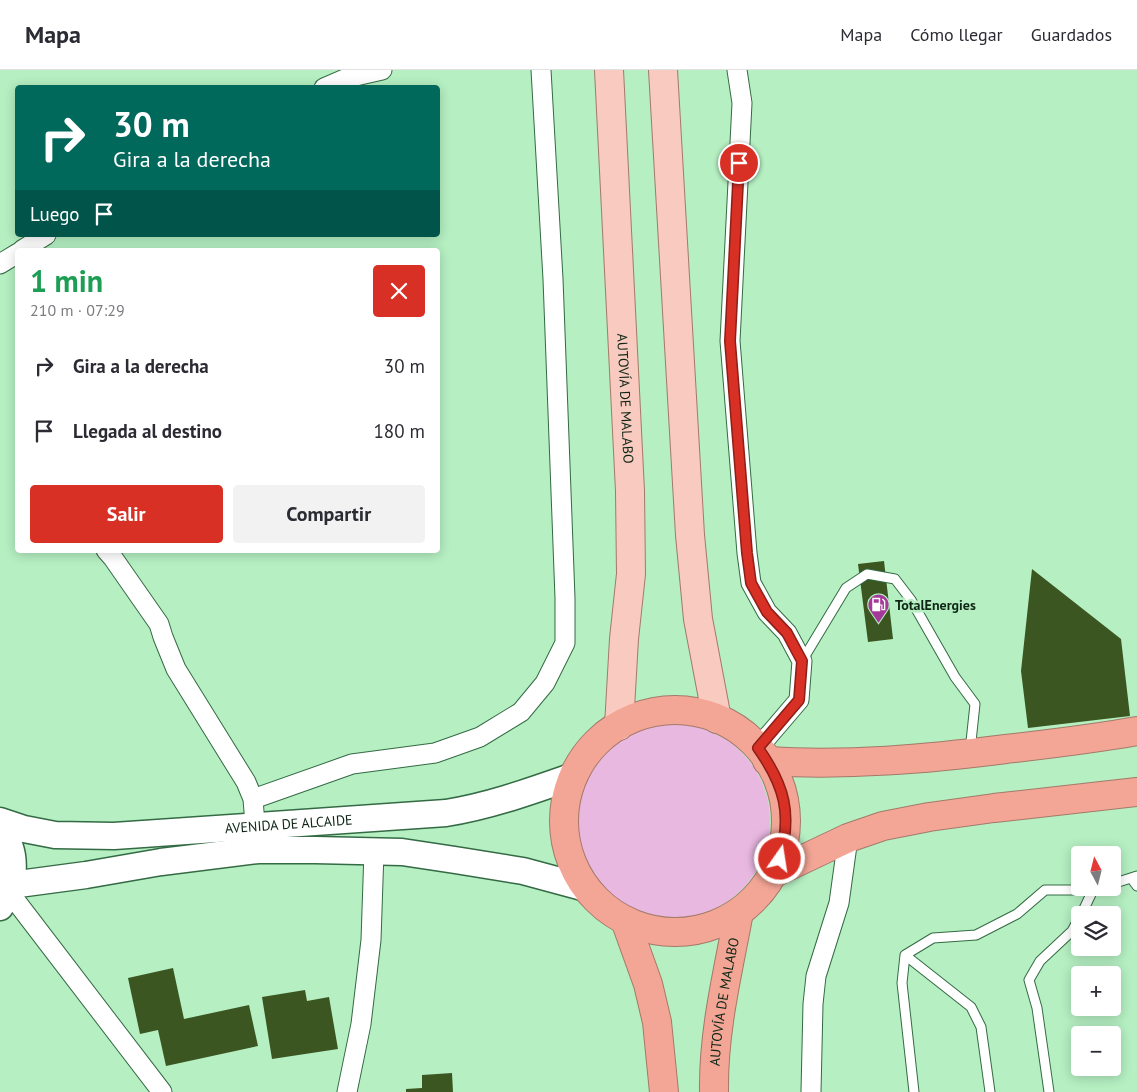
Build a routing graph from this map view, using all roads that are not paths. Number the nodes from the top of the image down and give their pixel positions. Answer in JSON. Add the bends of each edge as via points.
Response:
{"nodes":[{"id":1,"x":382,"y":70,"type":"edge"},
{"id":2,"x":541,"y":70,"type":"edge"},
{"id":3,"x":609,"y":70,"type":"edge"},
{"id":4,"x":662,"y":70,"type":"edge"},
{"id":5,"x":737,"y":70,"type":"edge"},
{"id":6,"x":331,"y":85,"type":"edge"},
{"id":7,"x":43,"y":237,"type":"edge"},
{"id":8,"x":25,"y":248,"type":"edge"},
{"id":9,"x":15,"y":255,"type":"edge"},
{"id":10,"x":0,"y":264,"type":"edge"},
{"id":11,"x":109,"y":553,"type":"edge"},
{"id":12,"x":802,"y":661,"type":"junction"},
{"id":13,"x":717,"y":719,"type":"junction"},
{"id":14,"x":619,"y":726,"type":"junction"},
{"id":15,"x":1137,"y":732,"type":"edge"},
{"id":16,"x":970,"y":754,"type":"junction"},
{"id":17,"x":763,"y":755,"type":"junction"},
{"id":18,"x":574,"y":776,"type":"junction"},
{"id":19,"x":1137,"y":792,"type":"edge"},
{"id":20,"x":253,"y":799,"type":"junction"},
{"id":21,"x":0,"y":821,"type":"edge"},
{"id":22,"x":0,"y":830,"type":"edge"},
{"id":23,"x":256,"y":838,"type":"junction"},
{"id":24,"x":848,"y":838,"type":"junction"},
{"id":25,"x":374,"y":851,"type":"junction"},
{"id":26,"x":772,"y":874,"type":"junction"},
{"id":27,"x":1134,"y":877,"type":"edge"},
{"id":28,"x":1121,"y":881,"type":"edge"},
{"id":29,"x":1137,"y":886,"type":"edge"},
{"id":30,"x":586,"y":888,"type":"junction"},
{"id":31,"x":1071,"y":890,"type":"edge"},
{"id":32,"x":7,"y":895,"type":"edge"},
{"id":33,"x":738,"y":912,"type":"junction"},
{"id":34,"x":625,"y":920,"type":"junction"},
{"id":35,"x":1071,"y":932,"type":"edge"},
{"id":36,"x":905,"y":955,"type":"junction"},
{"id":37,"x":162,"y":1092,"type":"edge"},
{"id":38,"x":347,"y":1092,"type":"edge"},
{"id":39,"x":664,"y":1092,"type":"edge"},
{"id":40,"x":714,"y":1092,"type":"edge"},
{"id":41,"x":811,"y":1092,"type":"edge"},
{"id":42,"x":914,"y":1092,"type":"edge"},
{"id":43,"x":990,"y":1092,"type":"edge"},
{"id":44,"x":1049,"y":1092,"type":"edge"}],
"edges":[{"from":1,"to":6,"type":"street"},
{"from":2,"to":20,"type":"street","via":[[553,278],[565,643],[545,683],[521,712],[480,737],[435,754],[352,764]]},
{"from":3,"to":14,"type":"main road","name":"AUTOVÍA DE MALABO","via":[[630,490],[631,574]]},
{"from":4,"to":13,"type":"main road","via":[[690,535],[698,619]]},
{"from":5,"to":12,"type":"street","via":[[742,103],[730,341],[747,553],[751,583],[767,612],[787,633]]},
{"from":7,"to":8,"type":"street"},
{"from":9,"to":10,"type":"street"},
{"from":11,"to":20,"type":"street","via":[[159,624],[176,669],[246,782]]},
{"from":12,"to":16,"type":"lane","via":[[846,588],[867,574],[895,579],[975,704]]},
{"from":12,"to":17,"type":"street","via":[[799,700]]},
{"from":13,"to":14,"type":"highway","via":[[684,711],[667,711]]},
{"from":13,"to":17,"type":"highway","via":[[746,736]]},
{"from":14,"to":18,"type":"highway","via":[[593,747]]},
{"from":15,"to":16,"type":"highway"},
{"from":16,"to":17,"type":"highway","via":[[841,764],[808,764]]},
{"from":17,"to":26,"type":"highway","via":[[777,777],[785,809],[784,843]]},
{"from":18,"to":23,"type":"main road","name":"AVENIDA DE ALCAIDE","via":[[474,808]]},
{"from":18,"to":30,"type":"highway","via":[[565,808],[566,842],[570,858]]},
{"from":19,"to":24,"type":"highway","via":[[929,817],[883,826]]},
{"from":20,"to":23,"type":"street"},
{"from":21,"to":23,"type":"main road","name":"AVENIDA DE ALCAIDE","via":[[55,836]]},
{"from":22,"to":32,"type":"main road","via":[[6,836],[13,860]]},
{"from":23,"to":25,"type":"main road","name":"AVENIDA DE ALCAIDE"},
{"from":23,"to":32,"type":"main road","name":"AVENIDA DE ALCAIDE"},
{"from":24,"to":26,"type":"highway"},
{"from":24,"to":41,"type":"street","via":[[839,903],[816,976]]},
{"from":25,"to":30,"type":"main road","name":"AVENIDA DE ALCAIDE","via":[[513,870]]},
{"from":25,"to":38,"type":"street","via":[[371,940],[361,1024]]},
{"from":26,"to":33,"type":"highway","via":[[752,901]]},
{"from":27,"to":28,"type":"lane"},
{"from":27,"to":29,"type":"lane"},
{"from":30,"to":34,"type":"highway","via":[[610,911]]},
{"from":31,"to":36,"type":"lane","via":[[1045,890],[1017,914],[976,935],[933,938]]},
{"from":32,"to":37,"type":"street"},
{"from":33,"to":34,"type":"highway","via":[[708,927],[674,932],[641,927]]},
{"from":33,"to":40,"type":"highway","name":"AUTOVÍA DE MALABO","via":[[721,1007]]},
{"from":34,"to":39,"type":"highway","via":[[648,984],[662,1060]]},
{"from":35,"to":44,"type":"lane","via":[[1040,961],[1029,980],[1038,1008]]},
{"from":36,"to":42,"type":"lane","via":[[902,983]]},
{"from":36,"to":43,"type":"lane","via":[[971,1006],[981,1027]]}]}
